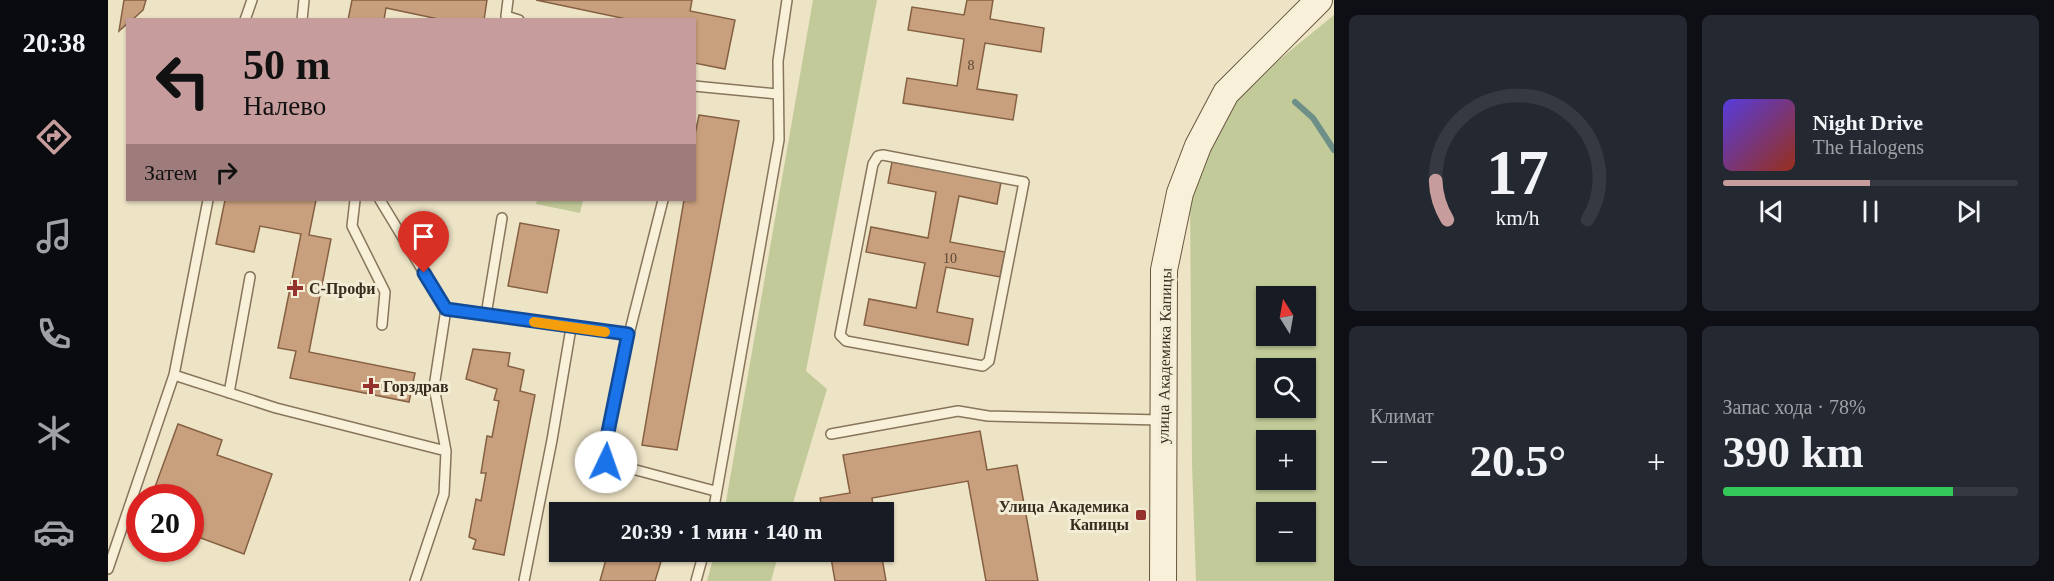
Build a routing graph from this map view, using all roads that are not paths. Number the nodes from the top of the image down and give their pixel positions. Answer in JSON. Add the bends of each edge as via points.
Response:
{"nodes":[{"id":1,"x":252,"y":0,"type":"edge"},
{"id":2,"x":304,"y":0,"type":"edge"},
{"id":3,"x":508,"y":0,"type":"edge"},
{"id":4,"x":787,"y":0,"type":"edge"},
{"id":5,"x":1319,"y":0,"type":"edge"},
{"id":6,"x":246,"y":18,"type":"edge"},
{"id":7,"x":302,"y":18,"type":"edge"},
{"id":8,"x":512,"y":18,"type":"edge"},
{"id":9,"x":696,"y":86,"type":"edge"},
{"id":10,"x":777,"y":94,"type":"junction"},
{"id":11,"x":208,"y":201,"type":"edge"},
{"id":12,"x":355,"y":201,"type":"edge"},
{"id":13,"x":381,"y":201,"type":"edge"},
{"id":14,"x":663,"y":201,"type":"edge"},
{"id":15,"x":501,"y":218,"type":"dead end"},
{"id":16,"x":250,"y":277,"type":"dead end"},
{"id":17,"x":446,"y":309,"type":"junction"},
{"id":18,"x":486,"y":315,"type":"junction"},
{"id":19,"x":382,"y":325,"type":"dead end"},
{"id":20,"x":571,"y":328,"type":"junction"},
{"id":21,"x":628,"y":334,"type":"junction"},
{"id":22,"x":840,"y":335,"type":"joint"},
{"id":23,"x":174,"y":375,"type":"junction"},
{"id":24,"x":229,"y":393,"type":"junction"},
{"id":25,"x":1163,"y":420,"type":"junction"},
{"id":26,"x":831,"y":434,"type":"dead end"},
{"id":27,"x":446,"y":451,"type":"junction"},
{"id":28,"x":715,"y":490,"type":"junction"},
{"id":29,"x":714,"y":502,"type":"edge"},
{"id":30,"x":701,"y":562,"type":"edge"},
{"id":31,"x":108,"y":569,"type":"edge"},
{"id":32,"x":415,"y":581,"type":"edge"},
{"id":33,"x":524,"y":581,"type":"edge"},
{"id":34,"x":696,"y":581,"type":"edge"},
{"id":35,"x":1163,"y":581,"type":"edge"}],
"edges":[{"from":1,"to":6,"type":"lane"},
{"from":2,"to":7,"type":"lane"},
{"from":3,"to":8,"type":"lane","via":[[506,16]]},
{"from":4,"to":10,"type":"lane","via":[[777,61]]},
{"from":5,"to":25,"type":"street","name":"улица Академика Капицы","via":[[1226,93],[1198,146],[1180,193],[1164,270]]},
{"from":9,"to":10,"type":"lane"},
{"from":10,"to":28,"type":"lane","via":[[779,140]]},
{"from":11,"to":23,"type":"lane"},
{"from":12,"to":19,"type":"lane","via":[[352,226],[385,292]]},
{"from":13,"to":17,"type":"lane"},
{"from":14,"to":21,"type":"lane"},
{"from":15,"to":18,"type":"lane"},
{"from":16,"to":24,"type":"lane"},
{"from":17,"to":18,"type":"lane"},
{"from":17,"to":27,"type":"lane","via":[[434,387]]},
{"from":18,"to":20,"type":"lane"},
{"from":20,"to":21,"type":"lane"},
{"from":20,"to":33,"type":"lane"},
{"from":21,"to":28,"type":"lane","via":[[606,442],[606,462]]},
{"from":22,"to":22,"type":"lane","via":[[846,341],[983,366],[989,361],[1024,182],[878,156],[873,164]]},
{"from":23,"to":24,"type":"lane"},
{"from":23,"to":31,"type":"lane"},
{"from":24,"to":27,"type":"lane"},
{"from":25,"to":26,"type":"lane","via":[[988,416],[958,411]]},
{"from":25,"to":35,"type":"street","name":"улица Академика Капицы"},
{"from":27,"to":32,"type":"lane","via":[[444,494]]},
{"from":28,"to":29,"type":"lane"},
{"from":30,"to":34,"type":"lane"}]}
